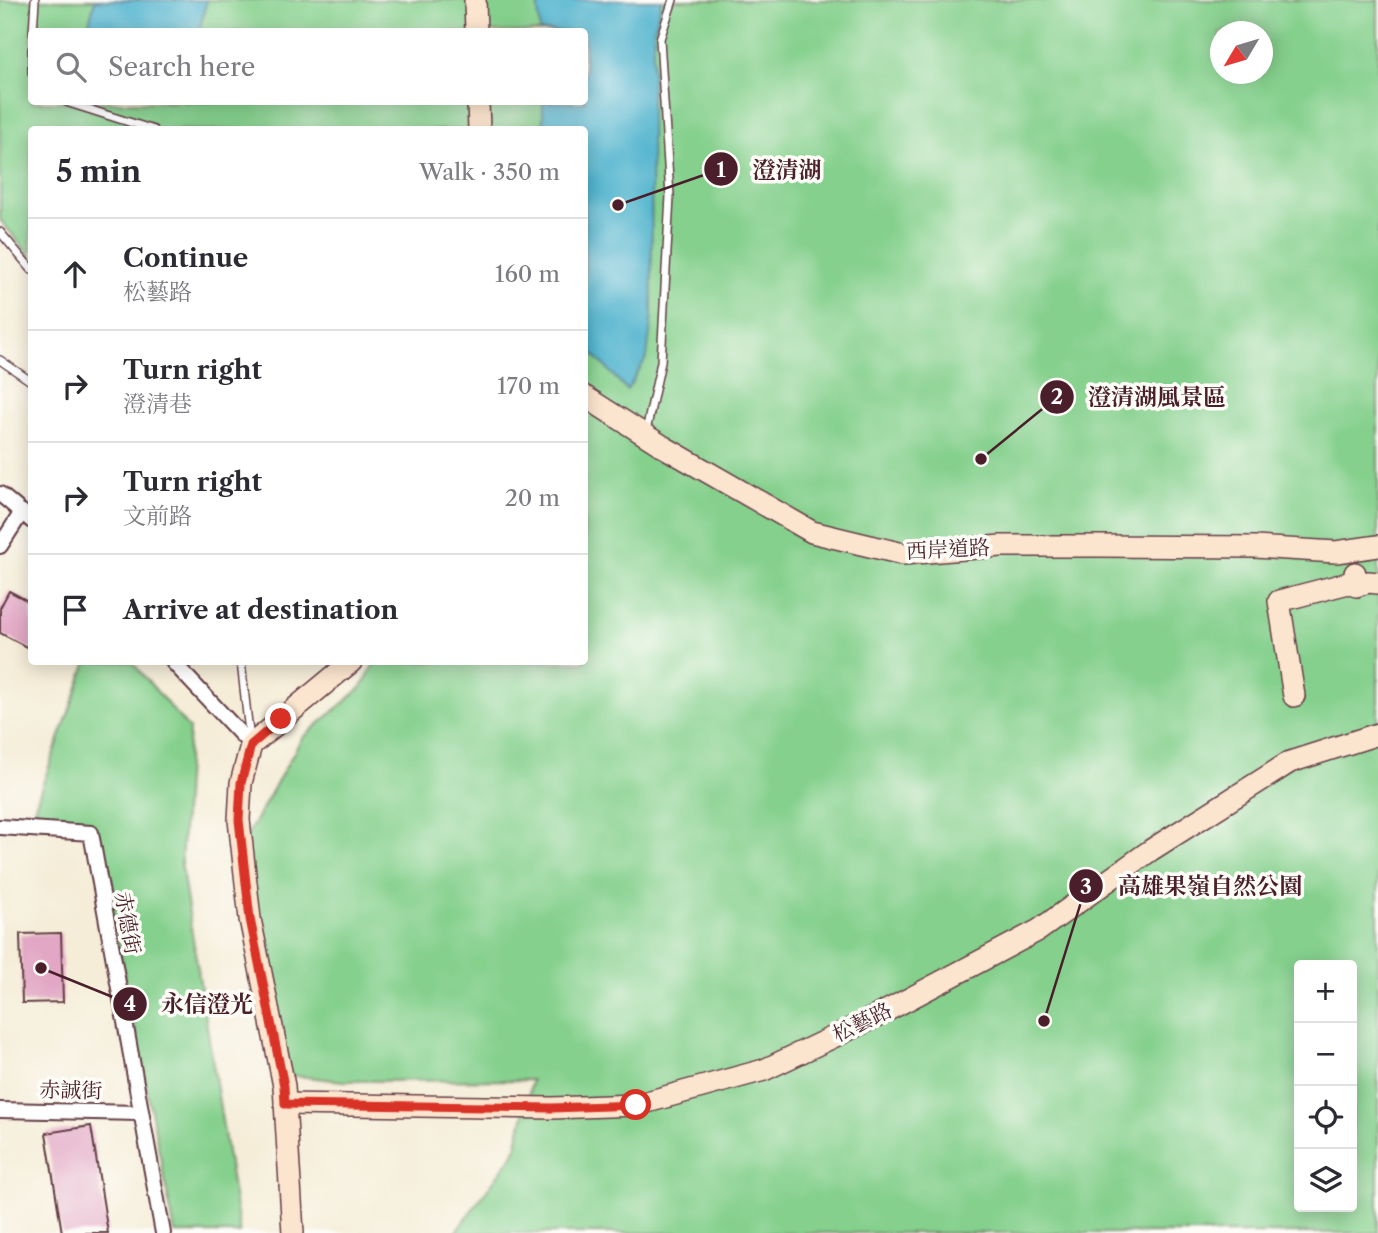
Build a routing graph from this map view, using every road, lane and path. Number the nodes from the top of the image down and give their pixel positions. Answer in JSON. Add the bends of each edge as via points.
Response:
{"nodes":[{"id":1,"x":35,"y":0,"type":"edge"},
{"id":2,"x":475,"y":0,"type":"edge"},
{"id":3,"x":673,"y":0,"type":"edge"},
{"id":4,"x":33,"y":28,"type":"edge"},
{"id":5,"x":476,"y":28,"type":"edge"},
{"id":6,"x":75,"y":105,"type":"edge"},
{"id":7,"x":478,"y":105,"type":"edge"},
{"id":8,"x":141,"y":126,"type":"edge"},
{"id":9,"x":479,"y":126,"type":"edge"},
{"id":10,"x":0,"y":232,"type":"edge"},
{"id":11,"x":28,"y":255,"type":"edge"},
{"id":12,"x":23,"y":259,"type":"junction"},
{"id":13,"x":28,"y":265,"type":"edge"},
{"id":14,"x":0,"y":360,"type":"edge"},
{"id":15,"x":28,"y":379,"type":"edge"},
{"id":16,"x":588,"y":399,"type":"edge"},
{"id":17,"x":646,"y":435,"type":"junction"},
{"id":18,"x":0,"y":494,"type":"edge"},
{"id":19,"x":27,"y":517,"type":"edge"},
{"id":20,"x":0,"y":546,"type":"edge"},
{"id":21,"x":1378,"y":546,"type":"edge"},
{"id":22,"x":1351,"y":551,"type":"junction"},
{"id":23,"x":1356,"y":581,"type":"junction"},
{"id":24,"x":1378,"y":583,"type":"edge"},
{"id":25,"x":176,"y":665,"type":"edge"},
{"id":26,"x":241,"y":665,"type":"edge"},
{"id":27,"x":347,"y":665,"type":"edge"},
{"id":28,"x":1294,"y":696,"type":"dead end"},
{"id":29,"x":1378,"y":734,"type":"edge"},
{"id":30,"x":251,"y":745,"type":"junction"},
{"id":31,"x":0,"y":827,"type":"edge"},
{"id":32,"x":285,"y":1104,"type":"junction"},
{"id":33,"x":0,"y":1110,"type":"edge"},
{"id":34,"x":140,"y":1113,"type":"junction"},
{"id":35,"x":163,"y":1233,"type":"edge"},
{"id":36,"x":293,"y":1233,"type":"edge"}],
"edges":[{"from":1,"to":4,"type":"lane"},
{"from":2,"to":5,"type":"street"},
{"from":3,"to":17,"type":"lane","via":[[660,39],[670,197],[661,362]]},
{"from":6,"to":8,"type":"lane"},
{"from":7,"to":9,"type":"street"},
{"from":10,"to":12,"type":"lane"},
{"from":11,"to":12,"type":"lane"},
{"from":12,"to":13,"type":"lane"},
{"from":14,"to":15,"type":"lane"},
{"from":16,"to":17,"type":"street","name":"西岸道路"},
{"from":17,"to":22,"type":"street","name":"西岸道路","via":[[812,532],[903,554],[1099,545]]},
{"from":18,"to":19,"type":"street"},
{"from":19,"to":20,"type":"street"},
{"from":21,"to":22,"type":"street","name":"西岸道路"},
{"from":22,"to":23,"type":"street"},
{"from":23,"to":24,"type":"street","via":[[1356,586]]},
{"from":23,"to":28,"type":"street","via":[[1279,601]]},
{"from":25,"to":30,"type":"street"},
{"from":26,"to":30,"type":"lane"},
{"from":27,"to":30,"type":"street"},
{"from":29,"to":32,"type":"street","name":"松藝路","via":[[1290,762],[1152,850],[1039,930],[764,1070],[636,1105]]},
{"from":30,"to":32,"type":"street","via":[[241,783],[239,820],[250,919]]},
{"from":31,"to":34,"type":"street","name":"赤德街","via":[[91,833]]},
{"from":32,"to":36,"type":"street"},
{"from":33,"to":34,"type":"street","name":"赤誠街"},
{"from":34,"to":35,"type":"street","name":"赤德街"}]}
